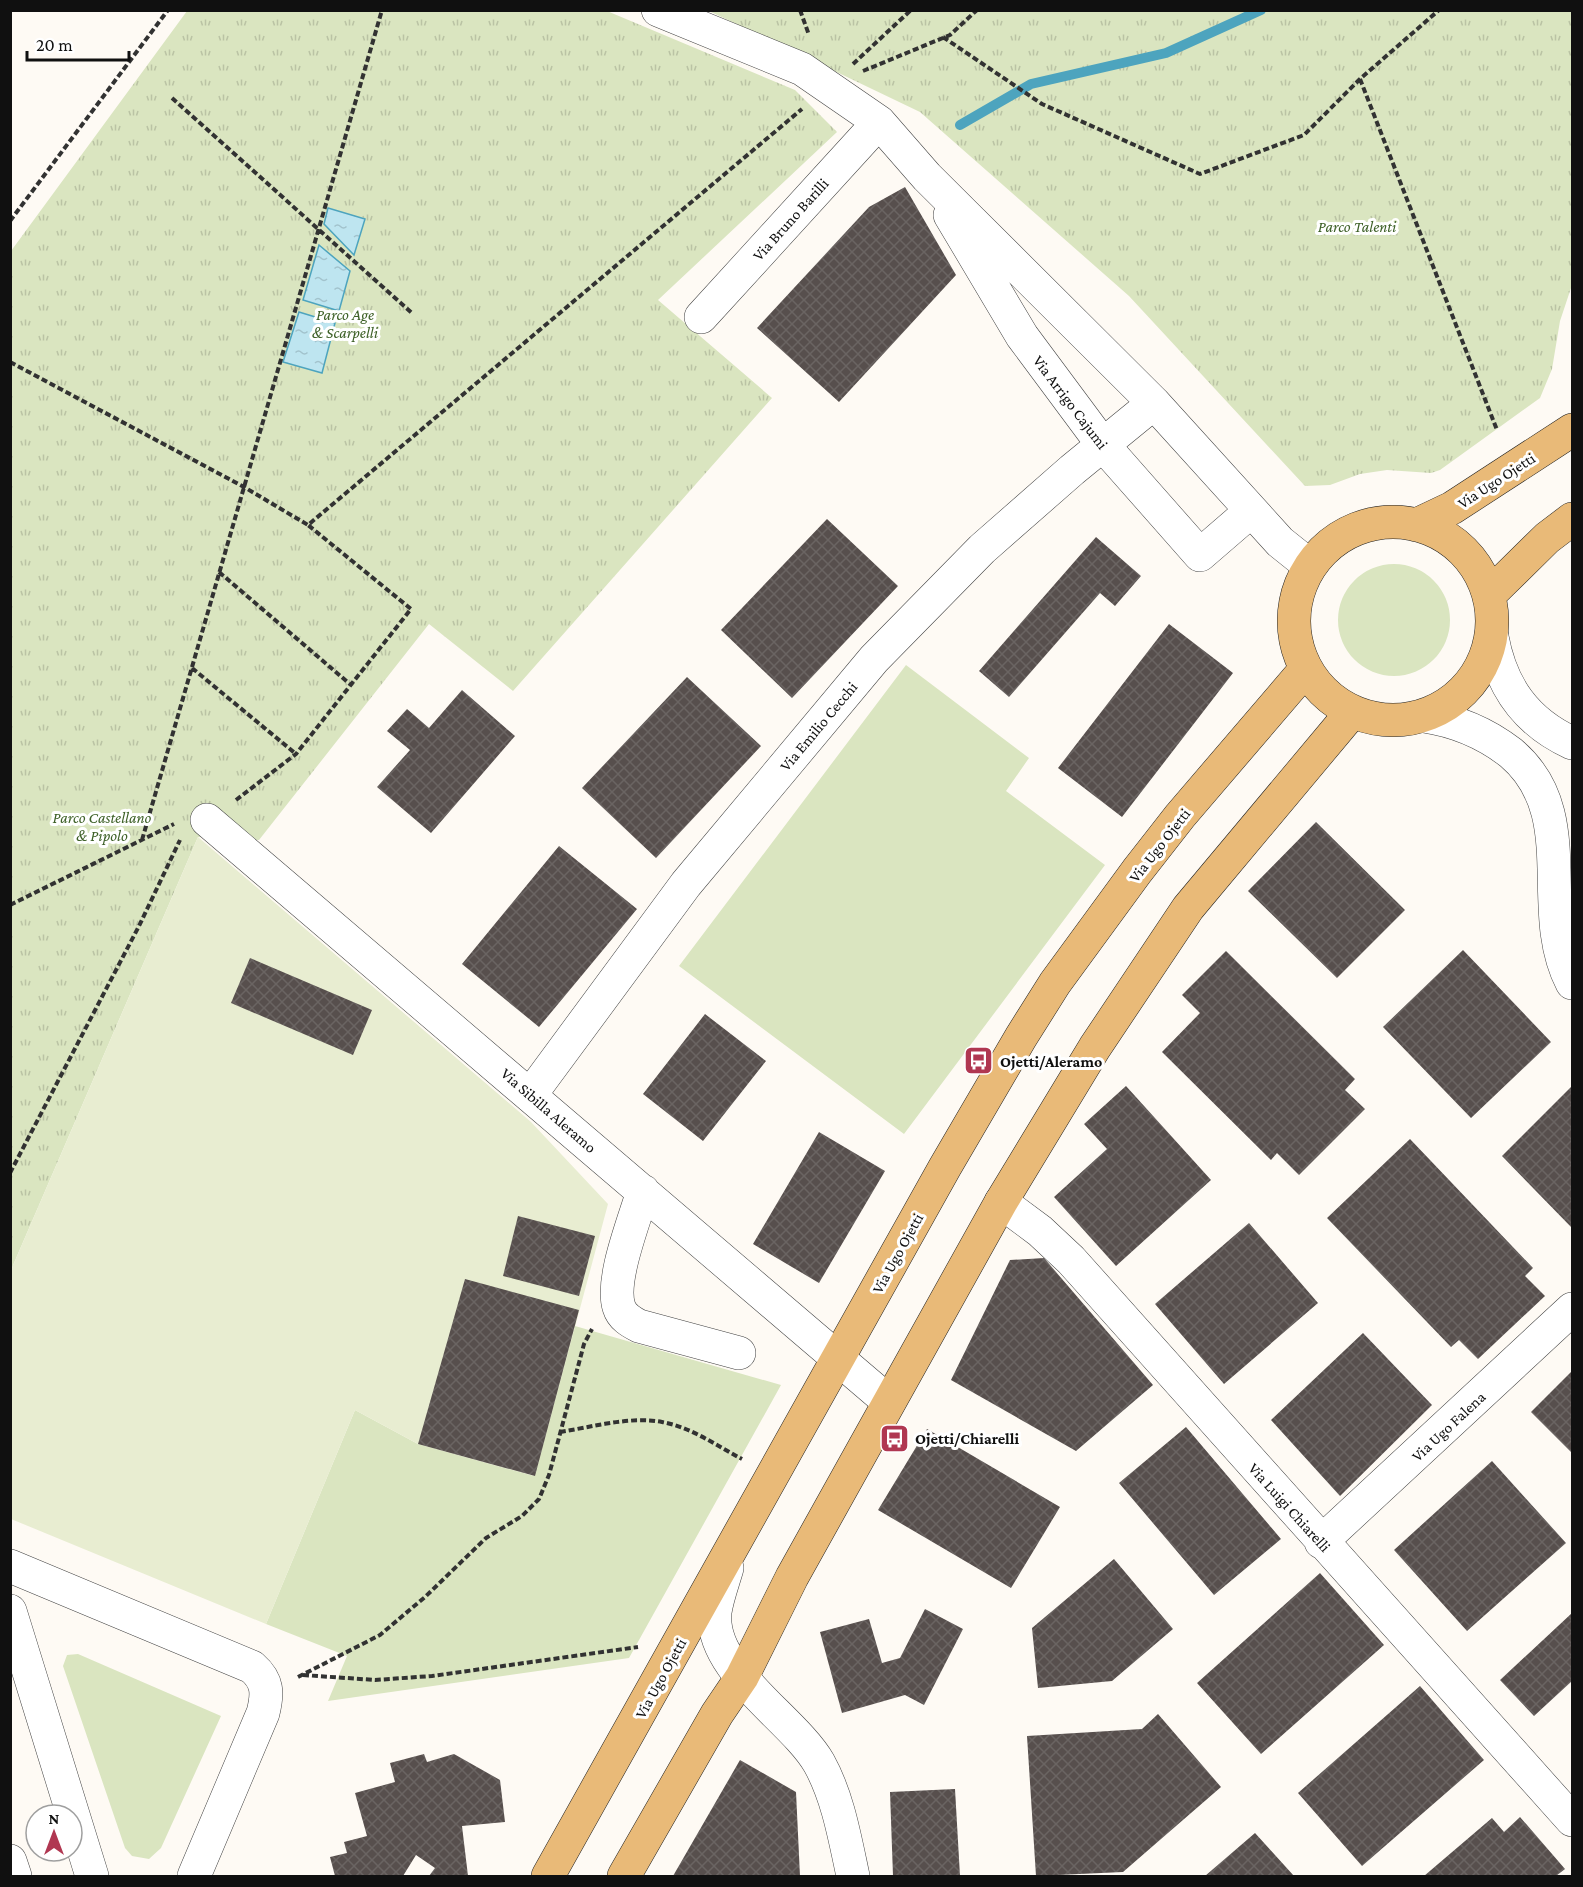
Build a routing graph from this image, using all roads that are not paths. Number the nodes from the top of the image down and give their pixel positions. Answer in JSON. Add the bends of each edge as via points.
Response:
{"nodes":[{"id":1,"x":658,"y":10,"type":"edge"},
{"id":2,"x":879,"y":122,"type":"junction"},
{"id":3,"x":927,"y":177,"type":"junction"},
{"id":4,"x":701,"y":317,"type":"dead end"},
{"id":5,"x":1154,"y":403,"type":"junction"},
{"id":6,"x":1572,"y":430,"type":"edge"},
{"id":7,"x":1102,"y":445,"type":"junction"},
{"id":8,"x":1251,"y":511,"type":"junction"},
{"id":9,"x":1572,"y":519,"type":"edge"},
{"id":10,"x":1416,"y":525,"type":"junction"},
{"id":11,"x":1310,"y":566,"type":"junction"},
{"id":12,"x":1489,"y":595,"type":"junction"},
{"id":13,"x":1492,"y":637,"type":"junction"},
{"id":14,"x":1305,"y":670,"type":"junction"},
{"id":15,"x":1352,"y":712,"type":"junction"},
{"id":16,"x":1424,"y":716,"type":"junction"},
{"id":17,"x":1572,"y":743,"type":"edge"},
{"id":18,"x":207,"y":820,"type":"road end"},
{"id":19,"x":1572,"y":839,"type":"edge"},
{"id":20,"x":1558,"y":873,"type":"junction"},
{"id":21,"x":1572,"y":983,"type":"edge"},
{"id":22,"x":531,"y":1094,"type":"junction"},
{"id":23,"x":643,"y":1191,"type":"junction"},
{"id":24,"x":1001,"y":1202,"type":"junction"},
{"id":25,"x":1572,"y":1309,"type":"edge"},
{"id":26,"x":739,"y":1353,"type":"dead end"},
{"id":27,"x":837,"y":1359,"type":"junction"},
{"id":28,"x":889,"y":1402,"type":"junction"},
{"id":29,"x":1322,"y":1542,"type":"junction"},
{"id":30,"x":732,"y":1550,"type":"junction"},
{"id":31,"x":10,"y":1566,"type":"edge"},
{"id":32,"x":10,"y":1611,"type":"edge"},
{"id":33,"x":742,"y":1677,"type":"junction"},
{"id":34,"x":1572,"y":1820,"type":"edge"},
{"id":35,"x":10,"y":1861,"type":"edge"},
{"id":36,"x":15,"y":1876,"type":"edge"},
{"id":37,"x":92,"y":1876,"type":"edge"},
{"id":38,"x":194,"y":1876,"type":"edge"},
{"id":39,"x":548,"y":1876,"type":"edge"},
{"id":40,"x":624,"y":1876,"type":"edge"},
{"id":41,"x":853,"y":1876,"type":"edge"}],
"edges":[{"from":1,"to":2,"type":"street","name":"Via Arrigo Cajumi","via":[[780,58],[829,86]]},
{"from":2,"to":3,"type":"street","name":"Via Arrigo Cajumi"},
{"from":2,"to":4,"type":"street","name":"Via Bruno Barilli"},
{"from":3,"to":5,"type":"street","name":"Via Arrigo Cajumi"},
{"from":3,"to":7,"type":"street","name":"Via Arrigo Cajumi","via":[[1022,336]]},
{"from":5,"to":7,"type":"street","name":"Via Emilio Cecchi"},
{"from":5,"to":8,"type":"street","name":"Via Arrigo Cajumi"},
{"from":6,"to":10,"type":"main road","name":"Via Ugo Ojetti","via":[[1452,508]]},
{"from":7,"to":8,"type":"street","name":"Via Arrigo Cajumi","via":[[1200,555]]},
{"from":7,"to":22,"type":"street","name":"Via Emilio Cecchi","via":[[982,549],[874,659],[686,884]]},
{"from":8,"to":11,"type":"street","name":"Via Arrigo Cajumi","via":[[1287,549]]},
{"from":9,"to":12,"type":"main road"},
{"from":10,"to":11,"type":"main road","via":[[1385,522],[1348,533]]},
{"from":10,"to":12,"type":"main road","via":[[1461,547],[1480,573]]},
{"from":11,"to":14,"type":"main road","via":[[1298,591],[1294,621]]},
{"from":12,"to":13,"type":"main road"},
{"from":13,"to":16,"type":"main road","via":[[1473,681],[1449,704]]},
{"from":13,"to":17,"type":"street","via":[[1505,682],[1521,708]]},
{"from":14,"to":15,"type":"main road","via":[[1326,696]]},
{"from":14,"to":27,"type":"main road","name":"Via Ugo Ojetti","via":[[1180,816],[1056,983],[945,1167]]},
{"from":15,"to":16,"type":"main road","via":[[1387,721]]},
{"from":15,"to":24,"type":"main road","via":[[1188,908],[1095,1047]]},
{"from":16,"to":20,"type":"street","via":[[1479,731],[1521,760],[1535,776],[1553,820]]},
{"from":18,"to":22,"type":"street","name":"Via Sibilla Aleramo"},
{"from":19,"to":20,"type":"street"},
{"from":20,"to":21,"type":"street","via":[[1558,939]]},
{"from":22,"to":23,"type":"street","name":"Via Sibilla Aleramo"},
{"from":23,"to":26,"type":"street","via":[[620,1272],[619,1308],[639,1326]]},
{"from":23,"to":27,"type":"street","name":"Via Sibilla Aleramo"},
{"from":24,"to":28,"type":"main road"},
{"from":24,"to":29,"type":"street","name":"Via Luigi Chiarelli","via":[[1071,1260]]},
{"from":25,"to":29,"type":"street","name":"Via Ugo Falena"},
{"from":27,"to":28,"type":"street","name":"Via Sibilla Aleramo"},
{"from":27,"to":30,"type":"main road","name":"Via Ugo Ojetti"},
{"from":28,"to":33,"type":"main road","via":[[792,1577]]},
{"from":29,"to":34,"type":"street","name":"Via Luigi Chiarelli"},
{"from":30,"to":33,"type":"street","via":[[715,1614],[722,1648]]},
{"from":30,"to":39,"type":"main road","name":"Via Ugo Ojetti"},
{"from":31,"to":38,"type":"street","via":[[252,1667],[262,1676],[268,1693],[263,1713]]},
{"from":32,"to":37,"type":"street"},
{"from":33,"to":40,"type":"main road"},
{"from":33,"to":41,"type":"street","via":[[819,1762],[835,1801]]},
{"from":35,"to":36,"type":"street"}]}
